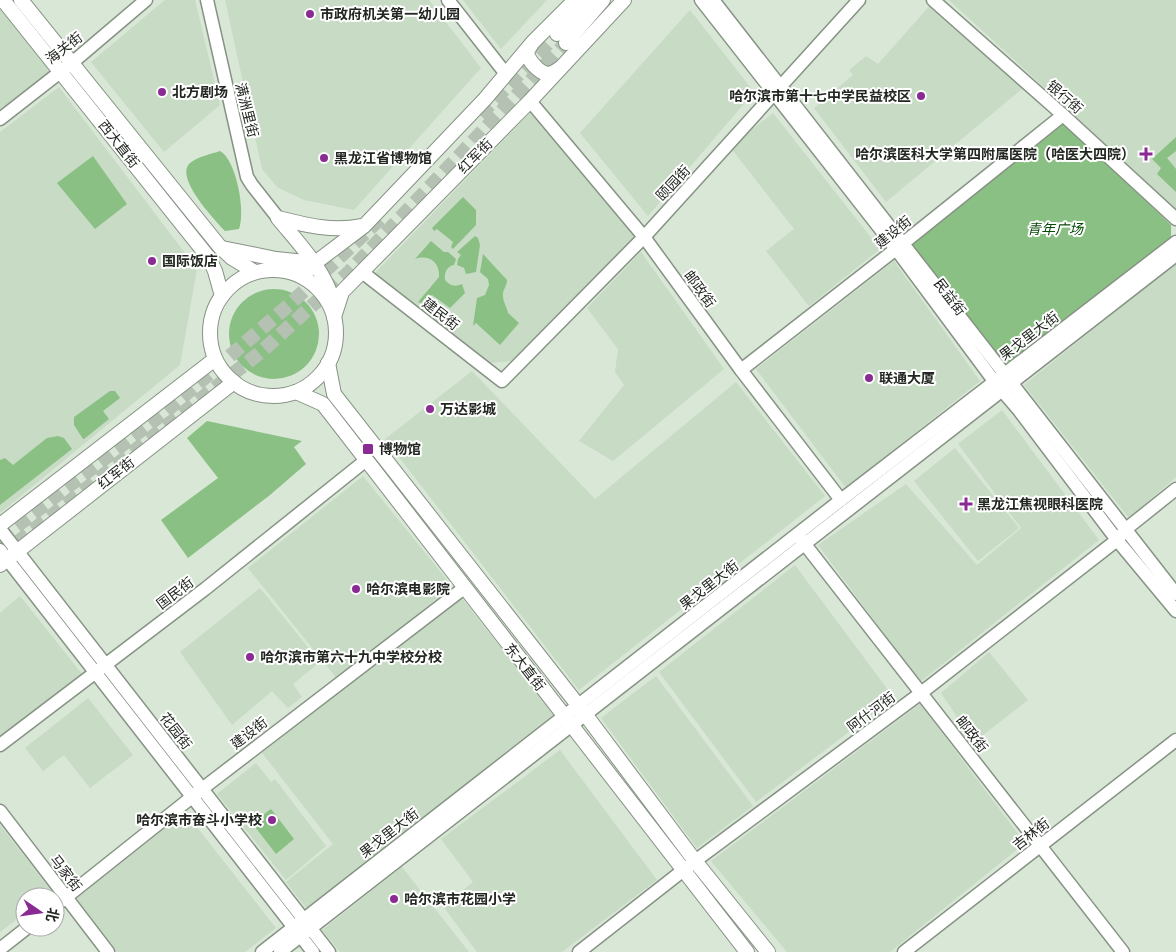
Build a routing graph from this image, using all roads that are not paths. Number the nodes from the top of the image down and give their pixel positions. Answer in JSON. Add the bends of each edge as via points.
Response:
{"nodes":[{"id":1,"x":3,"y":0,"type":"edge"},
{"id":2,"x":21,"y":0,"type":"edge"},
{"id":3,"x":146,"y":0,"type":"edge"},
{"id":4,"x":206,"y":0,"type":"edge"},
{"id":5,"x":448,"y":0,"type":"edge"},
{"id":6,"x":576,"y":0,"type":"edge"},
{"id":7,"x":589,"y":0,"type":"edge"},
{"id":8,"x":604,"y":0,"type":"edge"},
{"id":9,"x":624,"y":0,"type":"edge"},
{"id":10,"x":701,"y":0,"type":"edge"},
{"id":11,"x":713,"y":0,"type":"edge"},
{"id":12,"x":859,"y":0,"type":"edge"},
{"id":13,"x":933,"y":0,"type":"edge"},
{"id":14,"x":533,"y":42,"type":"junction"},
{"id":15,"x":72,"y":62,"type":"junction"},
{"id":16,"x":560,"y":68,"type":"junction"},
{"id":17,"x":60,"y":70,"type":"junction"},
{"id":18,"x":506,"y":74,"type":"junction"},
{"id":19,"x":778,"y":90,"type":"junction"},
{"id":20,"x":530,"y":101,"type":"junction"},
{"id":21,"x":1063,"y":115,"type":"junction"},
{"id":22,"x":0,"y":119,"type":"edge"},
{"id":23,"x":278,"y":218,"type":"junction"},
{"id":24,"x":1176,"y":219,"type":"edge"},
{"id":25,"x":364,"y":226,"type":"junction"},
{"id":26,"x":644,"y":237,"type":"junction"},
{"id":27,"x":1176,"y":242,"type":"edge"},
{"id":28,"x":900,"y":246,"type":"junction"},
{"id":29,"x":220,"y":247,"type":"junction"},
{"id":30,"x":1176,"y":255,"type":"edge"},
{"id":31,"x":315,"y":263,"type":"junction"},
{"id":32,"x":254,"y":272,"type":"junction"},
{"id":33,"x":362,"y":272,"type":"junction"},
{"id":34,"x":302,"y":276,"type":"junction"},
{"id":35,"x":222,"y":296,"type":"junction"},
{"id":36,"x":334,"y":317,"type":"junction"},
{"id":37,"x":216,"y":359,"type":"junction"},
{"id":38,"x":328,"y":363,"type":"junction"},
{"id":39,"x":741,"y":370,"type":"junction"},
{"id":40,"x":502,"y":380,"type":"joint"},
{"id":41,"x":234,"y":382,"type":"junction"},
{"id":42,"x":1003,"y":382,"type":"junction"},
{"id":43,"x":296,"y":392,"type":"junction"},
{"id":44,"x":366,"y":461,"type":"junction"},
{"id":45,"x":1176,"y":489,"type":"edge"},
{"id":46,"x":841,"y":500,"type":"junction"},
{"id":47,"x":0,"y":525,"type":"edge"},
{"id":48,"x":0,"y":529,"type":"edge"},
{"id":49,"x":1126,"y":530,"type":"junction"},
{"id":50,"x":801,"y":539,"type":"junction"},
{"id":51,"x":1117,"y":540,"type":"junction"},
{"id":52,"x":6,"y":556,"type":"edge"},
{"id":53,"x":464,"y":588,"type":"junction"},
{"id":54,"x":1176,"y":594,"type":"edge"},
{"id":55,"x":1176,"y":611,"type":"edge"},
{"id":56,"x":100,"y":668,"type":"junction"},
{"id":57,"x":921,"y":693,"type":"junction"},
{"id":58,"x":581,"y":710,"type":"junction"},
{"id":59,"x":567,"y":721,"type":"junction"},
{"id":60,"x":1176,"y":740,"type":"edge"},
{"id":61,"x":0,"y":745,"type":"edge"},
{"id":62,"x":197,"y":793,"type":"junction"},
{"id":63,"x":0,"y":811,"type":"edge"},
{"id":64,"x":1040,"y":846,"type":"junction"},
{"id":65,"x":689,"y":866,"type":"junction"},
{"id":66,"x":66,"y":897,"type":"junction"},
{"id":67,"x":302,"y":927,"type":"junction"},
{"id":68,"x":15,"y":937,"type":"edge"},
{"id":69,"x":0,"y":949,"type":"edge"},
{"id":70,"x":108,"y":952,"type":"edge"},
{"id":71,"x":262,"y":952,"type":"edge"},
{"id":72,"x":280,"y":952,"type":"edge"},
{"id":73,"x":313,"y":952,"type":"edge"},
{"id":74,"x":329,"y":952,"type":"edge"},
{"id":75,"x":579,"y":952,"type":"edge"},
{"id":76,"x":747,"y":952,"type":"edge"},
{"id":77,"x":768,"y":952,"type":"edge"},
{"id":78,"x":904,"y":952,"type":"edge"},
{"id":79,"x":1122,"y":952,"type":"edge"}],
"edges":[{"from":1,"to":17,"type":"main road","name":"西大直街"},
{"from":2,"to":15,"type":"main road","name":"西大直街"},
{"from":3,"to":15,"type":"street","name":"海关街"},
{"from":4,"to":23,"type":"street","name":"满洲里街","via":[[247,177]]},
{"from":5,"to":18,"type":"street"},
{"from":6,"to":14,"type":"main road"},
{"from":7,"to":8,"type":"main road","via":[[561,38]]},
{"from":9,"to":16,"type":"main road","name":"红军街"},
{"from":10,"to":19,"type":"street","name":"民益街"},
{"from":11,"to":19,"type":"street","name":"民益街"},
{"from":12,"to":19,"type":"street","name":"颐园街"},
{"from":13,"to":21,"type":"street","name":"银行街"},
{"from":14,"to":16,"type":"main road","via":[[527,55],[538,68],[546,74]]},
{"from":14,"to":18,"type":"main road"},
{"from":15,"to":17,"type":"street","name":"海关街"},
{"from":15,"to":29,"type":"main road","name":"西大直街"},
{"from":16,"to":20,"type":"main road","name":"红军街"},
{"from":17,"to":22,"type":"street","name":"海关街"},
{"from":17,"to":35,"type":"main road","name":"西大直街","via":[[209,258]]},
{"from":18,"to":25,"type":"main road"},
{"from":19,"to":26,"type":"street","name":"颐园街"},
{"from":19,"to":28,"type":"street","name":"民益街"},
{"from":20,"to":26,"type":"street","name":"邮政街"},
{"from":20,"to":33,"type":"main road","name":"红军街"},
{"from":21,"to":24,"type":"street","name":"银行街"},
{"from":21,"to":28,"type":"street","name":"建设街"},
{"from":23,"to":25,"type":"main road","via":[[322,228]]},
{"from":23,"to":31,"type":"main road"},
{"from":25,"to":31,"type":"main road"},
{"from":26,"to":39,"type":"street","name":"邮政街"},
{"from":26,"to":40,"type":"street","name":"颐园街"},
{"from":27,"to":42,"type":"street","name":"果戈里大街"},
{"from":28,"to":39,"type":"street","name":"建设街"},
{"from":28,"to":42,"type":"street","name":"民益街"},
{"from":29,"to":31,"type":"main road","via":[[276,259]]},
{"from":29,"to":32,"type":"main road","name":"西大直街"},
{"from":30,"to":42,"type":"street","name":"果戈里大街"},
{"from":31,"to":34,"type":"main road"},
{"from":31,"to":36,"type":"main road","via":[[329,286]]},
{"from":32,"to":34,"type":"main road","via":[[279,269]]},
{"from":32,"to":35,"type":"main road","via":[[236,281]]},
{"from":33,"to":36,"type":"main road","name":"红军街","via":[[342,292]]},
{"from":33,"to":40,"type":"street","name":"建民街"},
{"from":34,"to":36,"type":"main road","via":[[322,293]]},
{"from":35,"to":37,"type":"main road","via":[[210,326]]},
{"from":36,"to":38,"type":"main road","via":[[336,341]]},
{"from":37,"to":41,"type":"main road"},
{"from":37,"to":47,"type":"main road"},
{"from":38,"to":43,"type":"main road","via":[[317,378]]},
{"from":38,"to":58,"type":"main road","name":"东大直街","via":[[334,394]]},
{"from":39,"to":46,"type":"street","name":"邮政街"},
{"from":41,"to":43,"type":"main road","via":[[248,391],[267,396]]},
{"from":41,"to":52,"type":"main road","name":"红军街"},
{"from":42,"to":46,"type":"street","name":"果戈里大街"},
{"from":42,"to":49,"type":"street","name":"民益街"},
{"from":42,"to":50,"type":"street","name":"果戈里大街"},
{"from":42,"to":51,"type":"street","name":"民益街","via":[[1018,409]]},
{"from":43,"to":44,"type":"main road","name":"东大直街","via":[[323,404]]},
{"from":44,"to":53,"type":"main road","name":"东大直街"},
{"from":44,"to":56,"type":"street","name":"国民街"},
{"from":45,"to":49,"type":"street","name":"阿什河街"},
{"from":46,"to":50,"type":"street","name":"果戈里大街"},
{"from":48,"to":52,"type":"street","name":"花园街"},
{"from":49,"to":51,"type":"street","name":"阿什河街"},
{"from":49,"to":54,"type":"street","name":"民益街"},
{"from":50,"to":57,"type":"street","name":"邮政街"},
{"from":50,"to":58,"type":"street","name":"果戈里大街"},
{"from":51,"to":55,"type":"street","name":"民益街"},
{"from":51,"to":57,"type":"street","name":"阿什河街"},
{"from":52,"to":56,"type":"street","name":"花园街"},
{"from":53,"to":59,"type":"main road","name":"东大直街"},
{"from":53,"to":62,"type":"street","name":"建设街"},
{"from":56,"to":61,"type":"street","name":"国民街"},
{"from":56,"to":62,"type":"street","name":"花园街"},
{"from":57,"to":64,"type":"street","name":"邮政街"},
{"from":57,"to":65,"type":"street","name":"阿什河街"},
{"from":58,"to":59,"type":"street","name":"果戈里大街"},
{"from":58,"to":65,"type":"main road","name":"东大直街"},
{"from":59,"to":65,"type":"main road","name":"东大直街"},
{"from":59,"to":67,"type":"street","name":"果戈里大街"},
{"from":60,"to":64,"type":"street","name":"吉林街"},
{"from":62,"to":66,"type":"street","name":"建设街"},
{"from":62,"to":67,"type":"street","name":"花园街"},
{"from":63,"to":66,"type":"street","name":"马家街"},
{"from":64,"to":78,"type":"street","name":"吉林街"},
{"from":64,"to":79,"type":"street","name":"邮政街"},
{"from":65,"to":75,"type":"street","name":"阿什河街"},
{"from":65,"to":76,"type":"main road","name":"东大直街"},
{"from":65,"to":77,"type":"main road","name":"东大直街"},
{"from":66,"to":70,"type":"street","name":"马家街"},
{"from":67,"to":71,"type":"street","name":"果戈里大街"},
{"from":67,"to":72,"type":"street","name":"果戈里大街"},
{"from":67,"to":73,"type":"street","name":"花园街"},
{"from":67,"to":74,"type":"street","name":"花园街"},
{"from":68,"to":69,"type":"street"}]}
